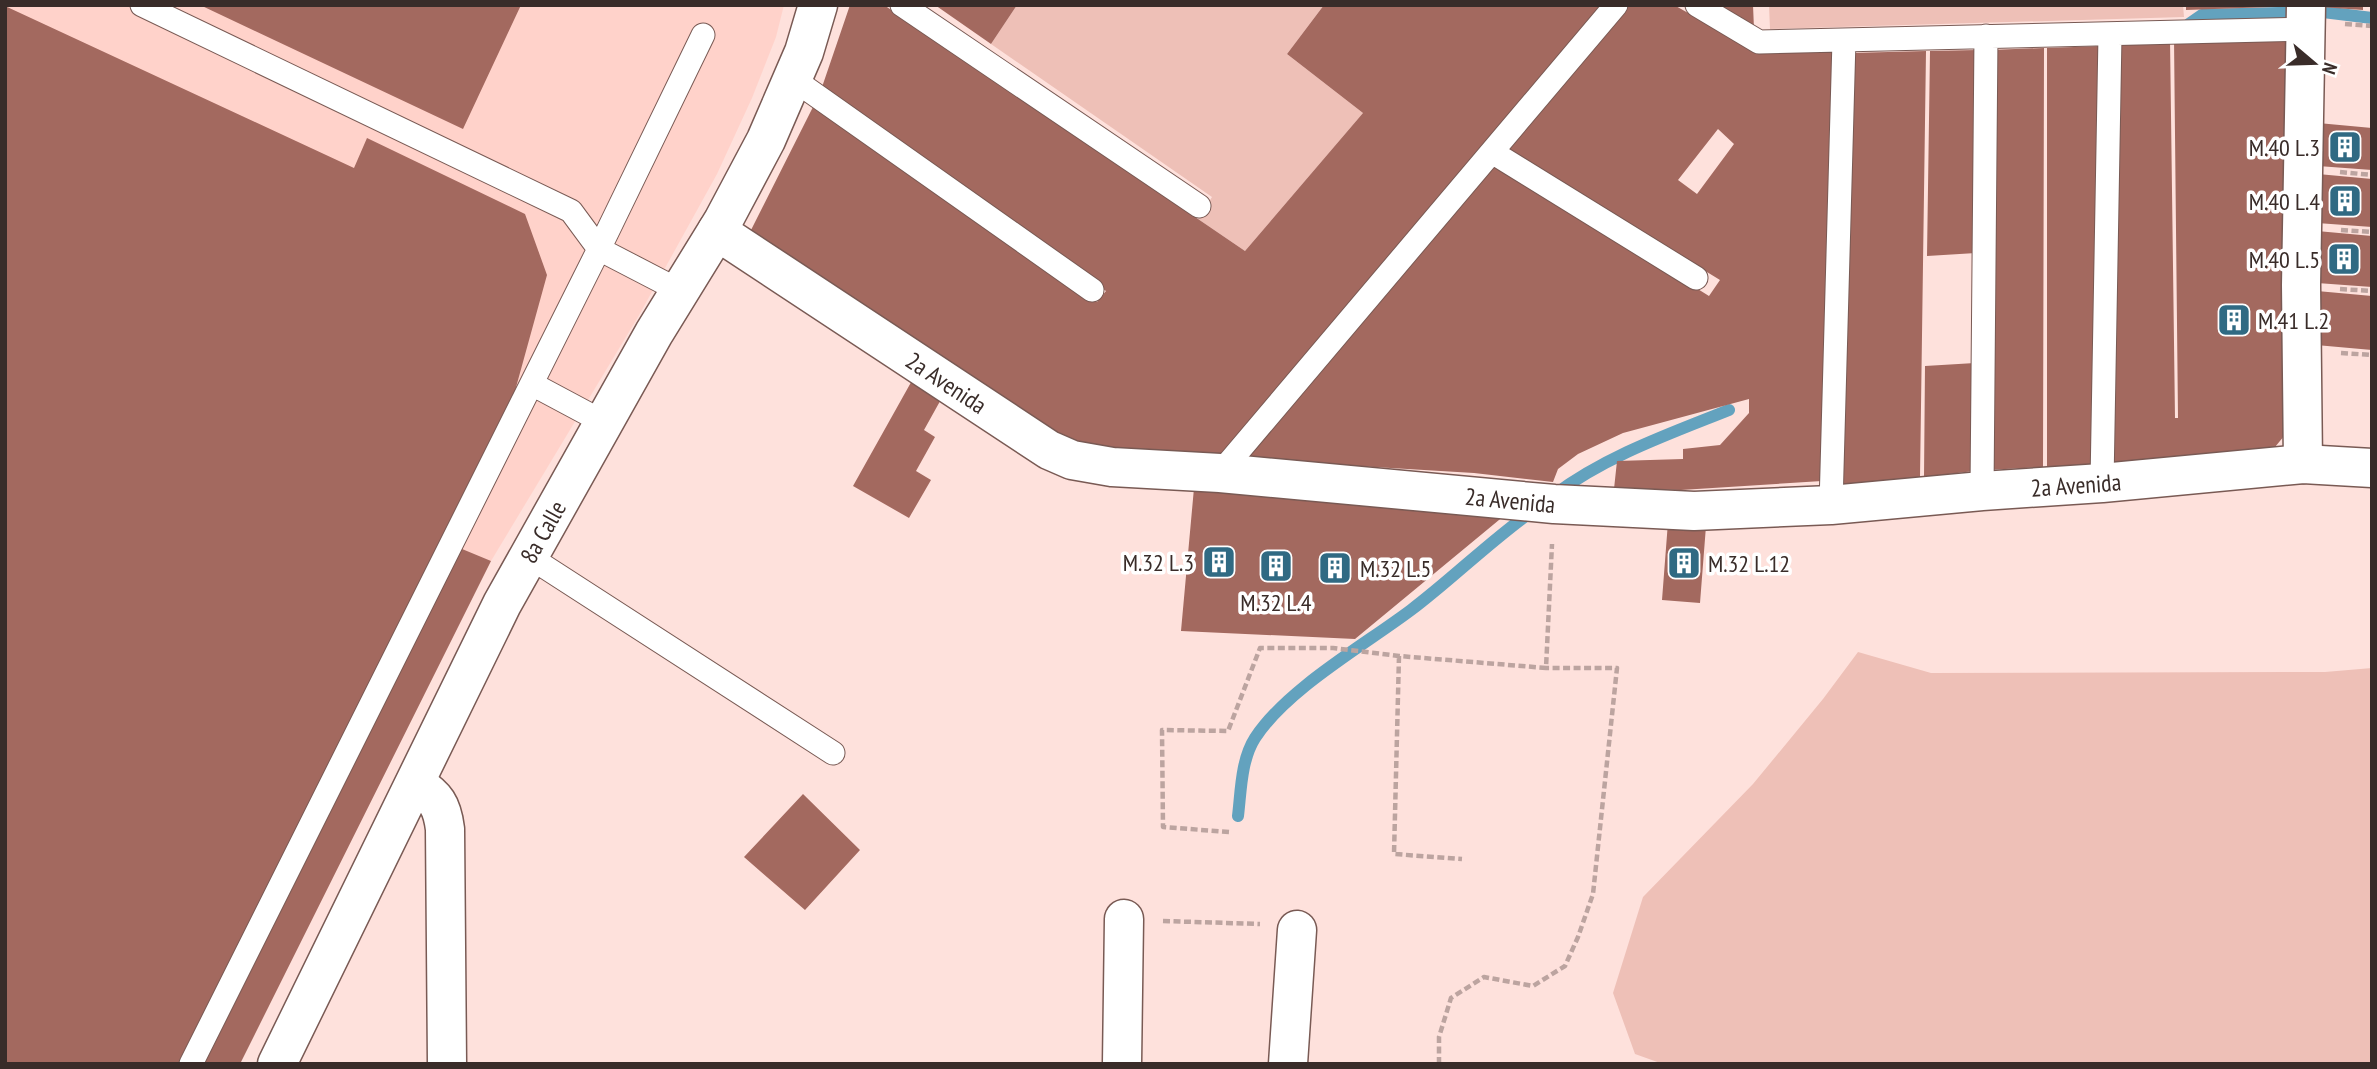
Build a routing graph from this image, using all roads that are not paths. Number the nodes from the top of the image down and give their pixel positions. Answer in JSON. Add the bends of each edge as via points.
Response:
{"nodes":[{"id":1,"x":142,"y":5,"type":"edge"},
{"id":2,"x":818,"y":5,"type":"edge"},
{"id":3,"x":902,"y":5,"type":"edge"},
{"id":4,"x":1616,"y":5,"type":"edge"},
{"id":5,"x":1697,"y":5,"type":"edge"},
{"id":6,"x":2305,"y":18,"type":"edge"},
{"id":7,"x":704,"y":35,"type":"dead end"},
{"id":8,"x":2110,"y":35,"type":"junction"},
{"id":9,"x":1986,"y":36,"type":"junction"},
{"id":10,"x":1844,"y":40,"type":"junction"},
{"id":11,"x":793,"y":79,"type":"junction"},
{"id":12,"x":1492,"y":152,"type":"junction"},
{"id":13,"x":1199,"y":205,"type":"dead end"},
{"id":14,"x":717,"y":231,"type":"junction"},
{"id":15,"x":599,"y":249,"type":"junction"},
{"id":16,"x":1696,"y":278,"type":"dead end"},
{"id":17,"x":1093,"y":290,"type":"dead end"},
{"id":18,"x":680,"y":291,"type":"junction"},
{"id":19,"x":532,"y":384,"type":"junction"},
{"id":20,"x":605,"y":423,"type":"junction"},
{"id":21,"x":2303,"y":464,"type":"junction"},
{"id":22,"x":2372,"y":468,"type":"edge"},
{"id":23,"x":1220,"y":473,"type":"junction"},
{"id":24,"x":2102,"y":483,"type":"junction"},
{"id":25,"x":1982,"y":491,"type":"junction"},
{"id":26,"x":1831,"y":505,"type":"junction"},
{"id":27,"x":528,"y":556,"type":"junction"},
{"id":28,"x":833,"y":752,"type":"dead end"},
{"id":29,"x":416,"y":784,"type":"junction"},
{"id":30,"x":1124,"y":919,"type":"road end"},
{"id":31,"x":1297,"y":930,"type":"road end"},
{"id":32,"x":191,"y":1064,"type":"edge"},
{"id":33,"x":277,"y":1064,"type":"edge"},
{"id":34,"x":447,"y":1064,"type":"edge"},
{"id":35,"x":1122,"y":1064,"type":"edge"},
{"id":36,"x":1288,"y":1064,"type":"edge"}],
"edges":[{"from":1,"to":15,"type":"lane","via":[[571,211]]},
{"from":2,"to":11,"type":"street","name":"8a Calle"},
{"from":3,"to":13,"type":"lane"},
{"from":4,"to":12,"type":"lane"},
{"from":5,"to":10,"type":"lane","via":[[1759,42]]},
{"from":6,"to":8,"type":"lane"},
{"from":6,"to":21,"type":"street"},
{"from":7,"to":15,"type":"lane"},
{"from":8,"to":9,"type":"lane"},
{"from":8,"to":24,"type":"lane"},
{"from":9,"to":10,"type":"lane"},
{"from":9,"to":25,"type":"lane"},
{"from":10,"to":26,"type":"lane"},
{"from":11,"to":14,"type":"street","name":"8a Calle"},
{"from":11,"to":17,"type":"lane"},
{"from":12,"to":16,"type":"lane"},
{"from":12,"to":23,"type":"lane"},
{"from":14,"to":18,"type":"street","name":"8a Calle"},
{"from":14,"to":23,"type":"street","name":"2a Avenida","via":[[1060,457],[1112,467]]},
{"from":15,"to":18,"type":"lane"},
{"from":15,"to":19,"type":"lane"},
{"from":18,"to":20,"type":"street","name":"8a Calle"},
{"from":19,"to":20,"type":"lane"},
{"from":19,"to":32,"type":"lane"},
{"from":20,"to":27,"type":"street","name":"8a Calle"},
{"from":21,"to":22,"type":"street","name":"2a Avenida"},
{"from":21,"to":24,"type":"street","name":"2a Avenida"},
{"from":23,"to":26,"type":"street","name":"2a Avenida","via":[[1553,504],[1694,511]]},
{"from":24,"to":25,"type":"street","name":"2a Avenida"},
{"from":25,"to":26,"type":"street","name":"2a Avenida"},
{"from":27,"to":28,"type":"lane"},
{"from":27,"to":29,"type":"street","name":"8a Calle"},
{"from":29,"to":33,"type":"street","name":"8a Calle"},
{"from":29,"to":34,"type":"street","via":[[432,795],[443,811],[445,829]]},
{"from":30,"to":35,"type":"street"},
{"from":31,"to":36,"type":"street"}]}
